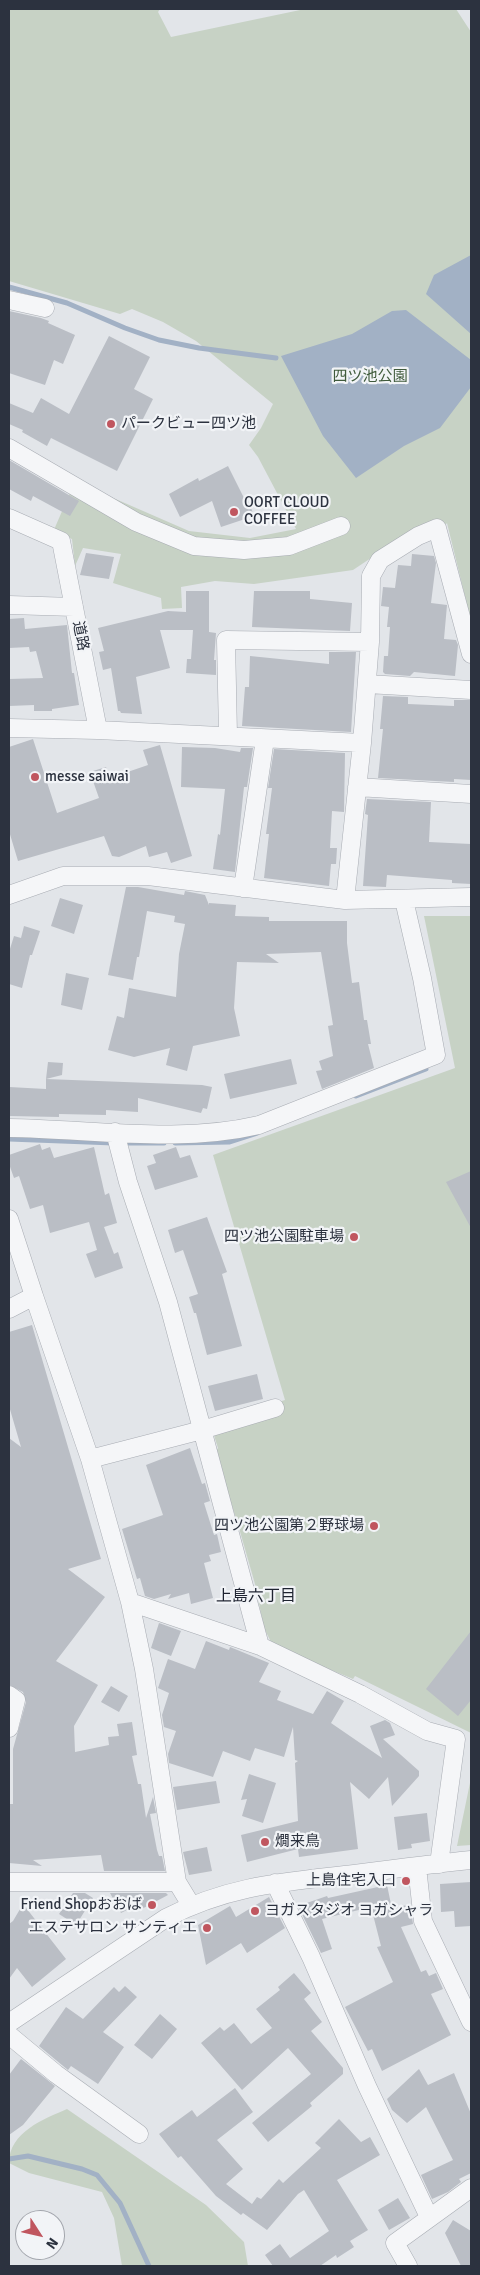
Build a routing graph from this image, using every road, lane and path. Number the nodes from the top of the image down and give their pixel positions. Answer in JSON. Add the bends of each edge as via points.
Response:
{"nodes":[{"id":1,"x":9,"y":300,"type":"edge"},
{"id":2,"x":45,"y":308,"type":"dead end"},
{"id":3,"x":9,"y":448,"type":"edge"},
{"id":4,"x":9,"y":518,"type":"edge"},
{"id":5,"x":342,"y":526,"type":"dead end"},
{"id":6,"x":9,"y":605,"type":"edge"},
{"id":7,"x":74,"y":607,"type":"junction"},
{"id":8,"x":370,"y":642,"type":"junction"},
{"id":9,"x":471,"y":654,"type":"edge"},
{"id":10,"x":367,"y":684,"type":"junction"},
{"id":11,"x":471,"y":690,"type":"edge"},
{"id":12,"x":9,"y":728,"type":"edge"},
{"id":13,"x":98,"y":730,"type":"junction"},
{"id":14,"x":228,"y":735,"type":"junction"},
{"id":15,"x":265,"y":739,"type":"junction"},
{"id":16,"x":362,"y":744,"type":"junction"},
{"id":17,"x":357,"y":787,"type":"junction"},
{"id":18,"x":471,"y":794,"type":"edge"},
{"id":19,"x":243,"y":888,"type":"junction"},
{"id":20,"x":9,"y":895,"type":"edge"},
{"id":21,"x":471,"y":897,"type":"edge"},
{"id":22,"x":345,"y":900,"type":"junction"},
{"id":23,"x":404,"y":900,"type":"junction"},
{"id":24,"x":9,"y":1128,"type":"edge"},
{"id":25,"x":117,"y":1140,"type":"junction"},
{"id":26,"x":9,"y":1219,"type":"edge"},
{"id":27,"x":34,"y":1296,"type":"junction"},
{"id":28,"x":9,"y":1309,"type":"edge"},
{"id":29,"x":275,"y":1408,"type":"dead end"},
{"id":30,"x":202,"y":1430,"type":"junction"},
{"id":31,"x":90,"y":1459,"type":"junction"},
{"id":32,"x":130,"y":1602,"type":"junction"},
{"id":33,"x":260,"y":1646,"type":"junction"},
{"id":34,"x":9,"y":1695,"type":"edge"},
{"id":35,"x":9,"y":1728,"type":"edge"},
{"id":36,"x":471,"y":1860,"type":"edge"},
{"id":37,"x":439,"y":1864,"type":"junction"},
{"id":38,"x":416,"y":1867,"type":"junction"},
{"id":39,"x":9,"y":1882,"type":"edge"},
{"id":40,"x":177,"y":1882,"type":"junction"},
{"id":41,"x":275,"y":1883,"type":"junction"},
{"id":42,"x":191,"y":1905,"type":"junction"},
{"id":43,"x":471,"y":2022,"type":"edge"},
{"id":44,"x":10,"y":2023,"type":"edge"},
{"id":45,"x":139,"y":2134,"type":"dead end"},
{"id":46,"x":471,"y":2188,"type":"edge"},
{"id":47,"x":429,"y":2217,"type":"junction"},
{"id":48,"x":408,"y":2266,"type":"edge"}],
"edges":[{"from":1,"to":2,"type":"street"},
{"from":3,"to":5,"type":"street","via":[[136,522],[194,546],[244,550],[289,546]]},
{"from":4,"to":7,"type":"street","via":[[61,541]]},
{"from":6,"to":7,"type":"street","name":"道路"},
{"from":7,"to":13,"type":"street","name":"道路"},
{"from":8,"to":9,"type":"street","via":[[371,576],[380,560],[437,528]]},
{"from":8,"to":10,"type":"street"},
{"from":8,"to":14,"type":"street","via":[[226,640]]},
{"from":10,"to":11,"type":"street"},
{"from":10,"to":16,"type":"street"},
{"from":12,"to":13,"type":"street"},
{"from":13,"to":14,"type":"street"},
{"from":14,"to":15,"type":"street"},
{"from":15,"to":16,"type":"street"},
{"from":15,"to":19,"type":"street"},
{"from":16,"to":17,"type":"street"},
{"from":17,"to":18,"type":"street"},
{"from":17,"to":22,"type":"street"},
{"from":19,"to":20,"type":"street","via":[[148,876],[63,876]]},
{"from":19,"to":22,"type":"street"},
{"from":21,"to":23,"type":"street"},
{"from":22,"to":23,"type":"street"},
{"from":23,"to":25,"type":"street","via":[[436,1055],[259,1125],[229,1132]]},
{"from":24,"to":25,"type":"street"},
{"from":25,"to":30,"type":"street","via":[[168,1302]]},
{"from":26,"to":27,"type":"street"},
{"from":27,"to":28,"type":"street"},
{"from":27,"to":31,"type":"street"},
{"from":29,"to":30,"type":"street"},
{"from":30,"to":31,"type":"street"},
{"from":30,"to":33,"type":"street"},
{"from":31,"to":32,"type":"street"},
{"from":32,"to":33,"type":"street"},
{"from":32,"to":40,"type":"street","via":[[144,1669]]},
{"from":33,"to":37,"type":"street","via":[[360,1694],[427,1731],[456,1739]]},
{"from":34,"to":35,"type":"street","via":[[16,1700]]},
{"from":36,"to":37,"type":"street"},
{"from":37,"to":38,"type":"street"},
{"from":38,"to":41,"type":"street"},
{"from":38,"to":43,"type":"street","via":[[423,1921]]},
{"from":39,"to":40,"type":"street"},
{"from":40,"to":42,"type":"street"},
{"from":41,"to":42,"type":"street","via":[[223,1893]]},
{"from":41,"to":47,"type":"street"},
{"from":42,"to":44,"type":"street","via":[[166,1918]]},
{"from":44,"to":45,"type":"street","via":[[56,2074]]},
{"from":46,"to":47,"type":"street"},
{"from":47,"to":48,"type":"street","via":[[395,2243]]}]}
